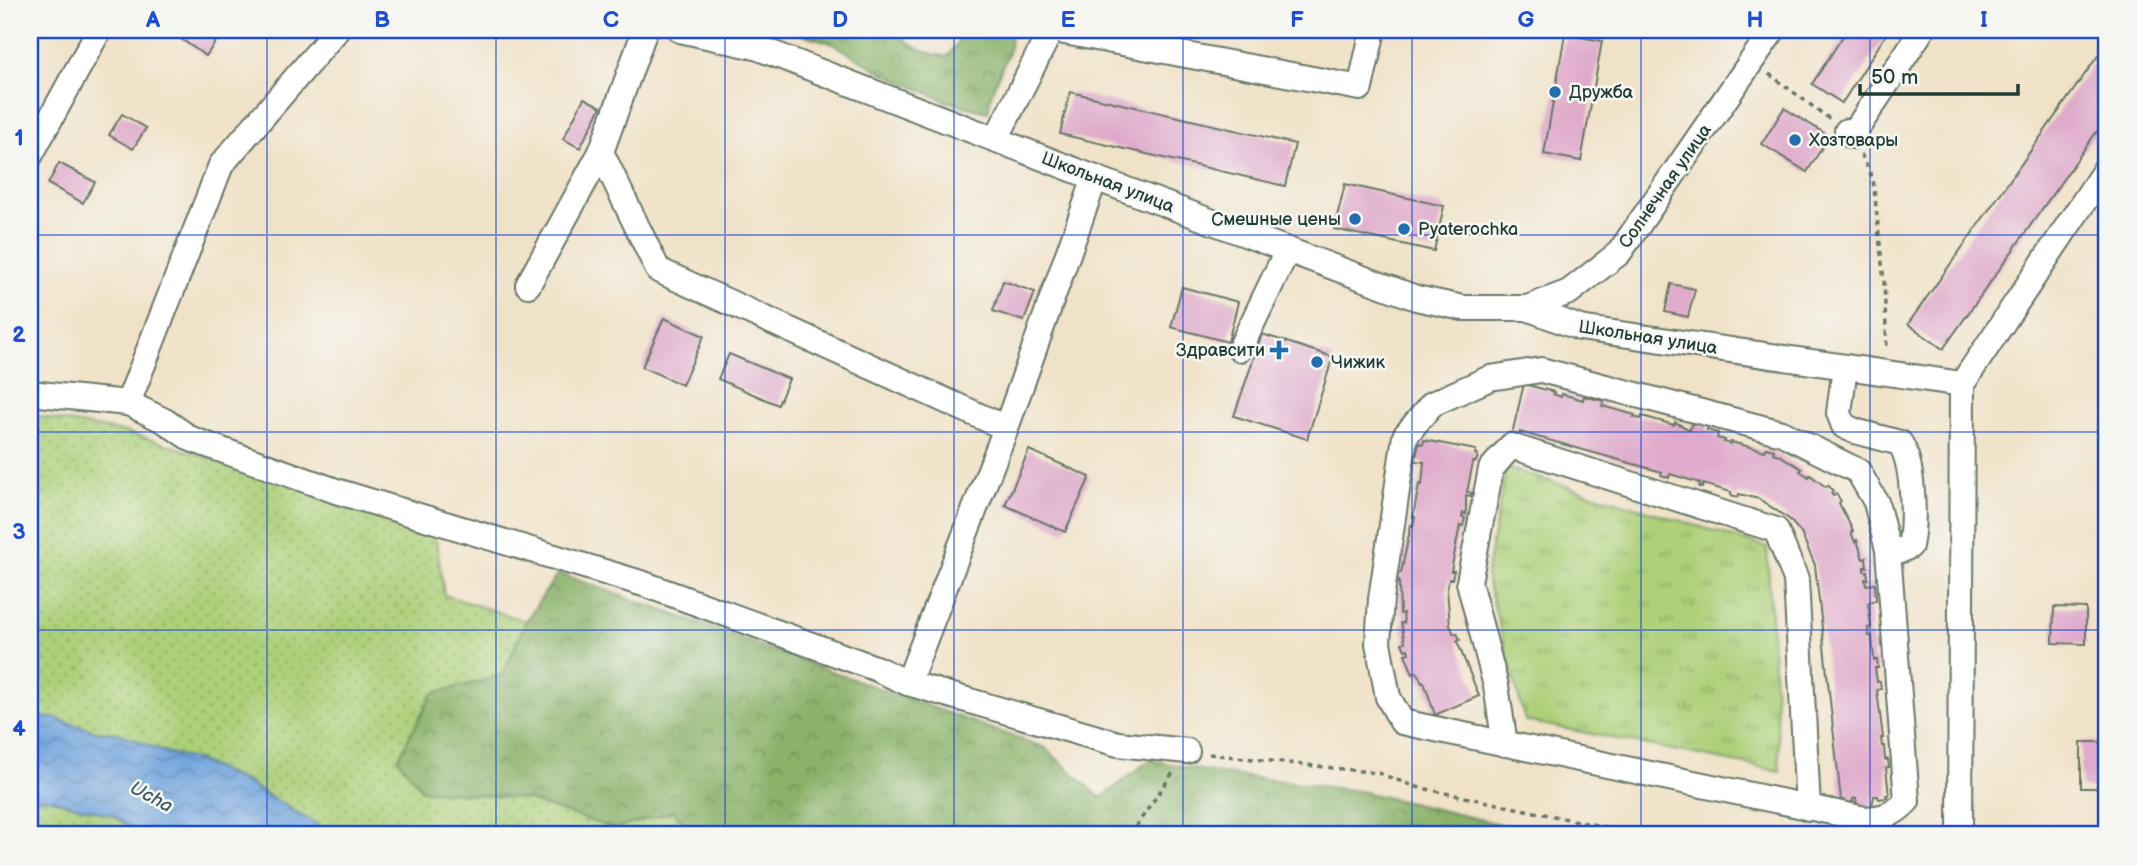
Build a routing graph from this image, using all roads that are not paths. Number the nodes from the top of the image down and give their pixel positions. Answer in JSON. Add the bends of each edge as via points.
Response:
{"nodes":[{"id":1,"x":100,"y":30,"type":"edge"},
{"id":2,"x":337,"y":30,"type":"edge"},
{"id":3,"x":645,"y":30,"type":"edge"},
{"id":4,"x":680,"y":30,"type":"edge"},
{"id":5,"x":1053,"y":30,"type":"edge"},
{"id":6,"x":1373,"y":30,"type":"edge"},
{"id":7,"x":1773,"y":30,"type":"edge"},
{"id":8,"x":1922,"y":30,"type":"edge"},
{"id":9,"x":1849,"y":133,"type":"road end"},
{"id":10,"x":996,"y":139,"type":"junction"},
{"id":11,"x":601,"y":152,"type":"junction"},
{"id":12,"x":30,"y":156,"type":"edge"},
{"id":13,"x":2107,"y":167,"type":"edge"},
{"id":14,"x":1095,"y":178,"type":"junction"},
{"id":15,"x":1287,"y":251,"type":"junction"},
{"id":16,"x":528,"y":285,"type":"dead end"},
{"id":17,"x":1527,"y":308,"type":"junction"},
{"id":18,"x":1240,"y":349,"type":"dead end"},
{"id":19,"x":1845,"y":367,"type":"junction"},
{"id":20,"x":1962,"y":384,"type":"junction"},
{"id":21,"x":30,"y":393,"type":"edge"},
{"id":22,"x":128,"y":403,"type":"junction"},
{"id":23,"x":1006,"y":428,"type":"junction"},
{"id":24,"x":1888,"y":550,"type":"junction"},
{"id":25,"x":908,"y":683,"type":"junction"},
{"id":26,"x":1505,"y":744,"type":"junction"},
{"id":27,"x":1187,"y":751,"type":"road end"},
{"id":28,"x":1808,"y":808,"type":"junction"},
{"id":29,"x":1960,"y":835,"type":"edge"}],
"edges":[{"from":1,"to":12,"type":"street"},
{"from":2,"to":22,"type":"street","via":[[221,165]]},
{"from":3,"to":11,"type":"street"},
{"from":4,"to":10,"type":"street","name":"Школьная улица","via":[[756,47]]},
{"from":5,"to":6,"type":"street","via":[[1360,88]]},
{"from":5,"to":10,"type":"street"},
{"from":7,"to":17,"type":"street","name":"Солнечная улица","via":[[1619,253],[1569,292]]},
{"from":8,"to":9,"type":"street"},
{"from":10,"to":14,"type":"street","name":"Школьная улица"},
{"from":11,"to":16,"type":"street"},
{"from":11,"to":23,"type":"street","via":[[658,270]]},
{"from":13,"to":20,"type":"street"},
{"from":14,"to":15,"type":"street","name":"Школьная улица"},
{"from":14,"to":23,"type":"street"},
{"from":15,"to":17,"type":"street","name":"Школьная улица","via":[[1416,298],[1463,308]]},
{"from":15,"to":18,"type":"street"},
{"from":17,"to":19,"type":"street","name":"Школьная улица","via":[[1580,328]]},
{"from":19,"to":20,"type":"street","name":"Школьная улица"},
{"from":19,"to":24,"type":"street","via":[[1839,413],[1844,426],[1889,438],[1906,452],[1912,536],[1910,546]]},
{"from":20,"to":29,"type":"street"},
{"from":21,"to":22,"type":"street"},
{"from":22,"to":25,"type":"street","via":[[191,439],[336,491],[644,584]]},
{"from":23,"to":25,"type":"street"},
{"from":24,"to":26,"type":"street","via":[[1876,502],[1858,471],[1782,433],[1541,370],[1490,378],[1432,404],[1405,436],[1378,643],[1388,697],[1402,722]]},
{"from":24,"to":28,"type":"street","via":[[1907,801],[1883,818]]},
{"from":25,"to":27,"type":"street","via":[[1118,744]]},
{"from":26,"to":28,"type":"street"},
{"from":26,"to":28,"type":"street","via":[[1496,686],[1469,582],[1492,469],[1511,446],[1776,530],[1796,579]]}]}
